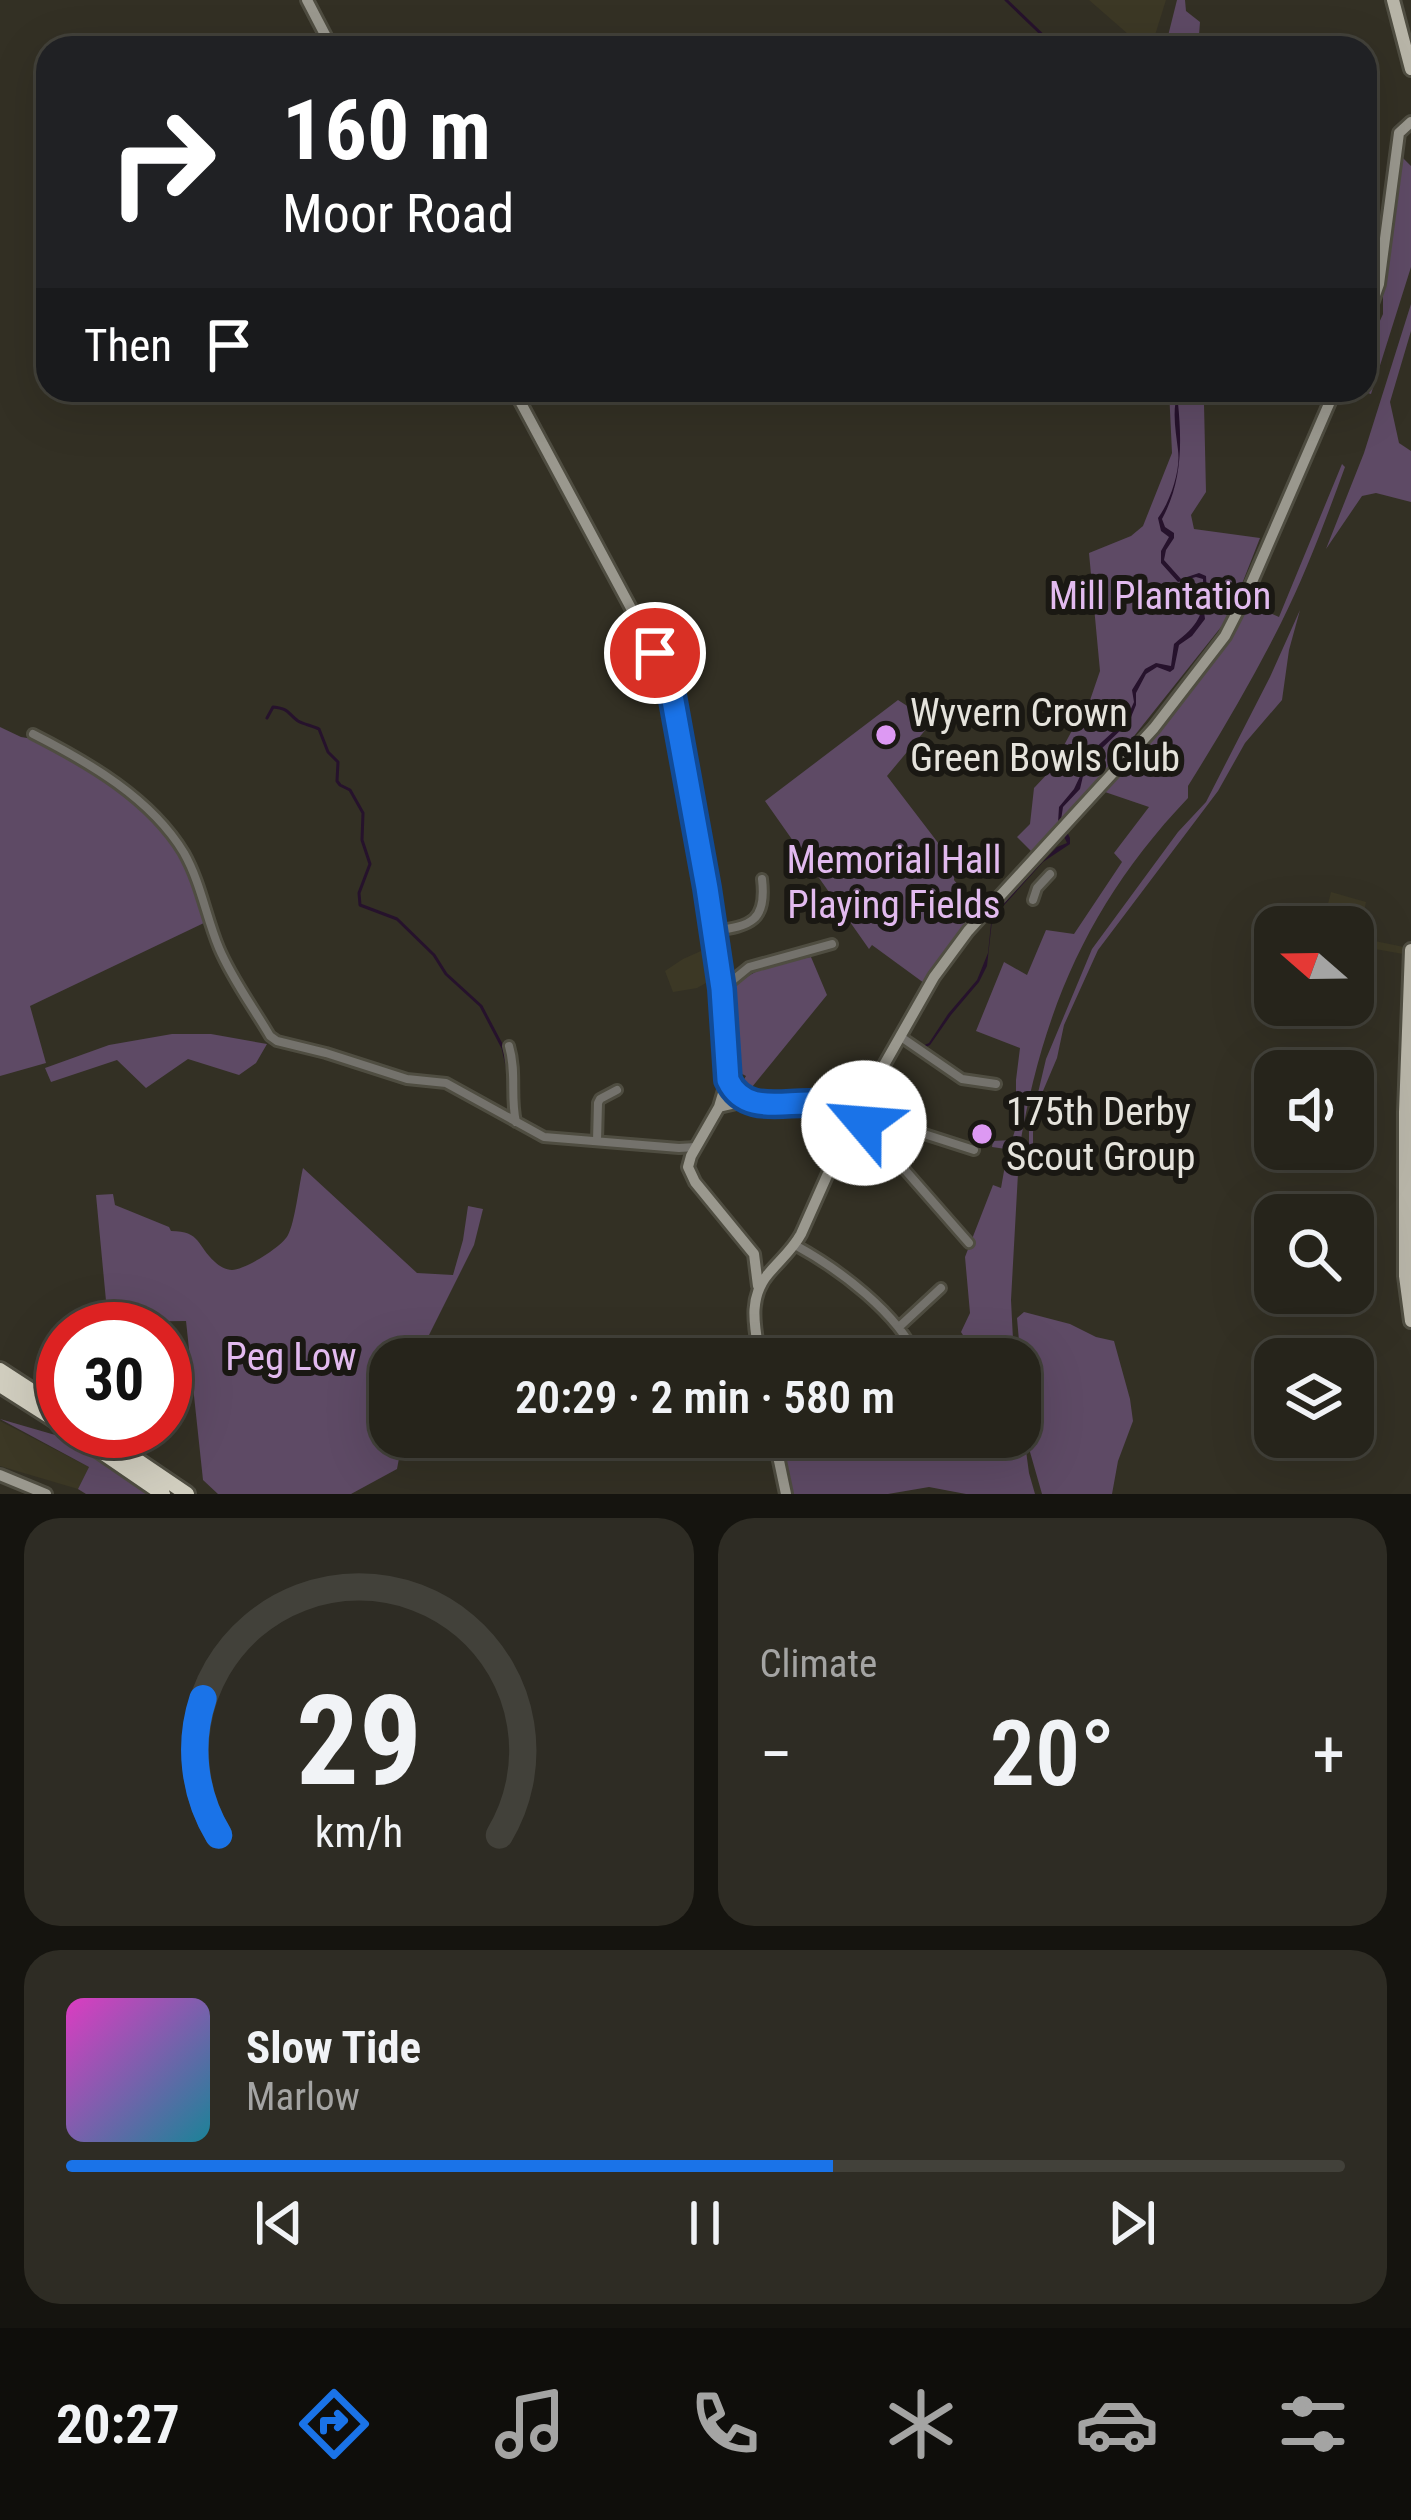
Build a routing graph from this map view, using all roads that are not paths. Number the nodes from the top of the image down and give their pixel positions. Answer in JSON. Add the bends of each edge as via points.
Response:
{"nodes":[{"id":1,"x":307,"y":0,"type":"edge"},
{"id":2,"x":1393,"y":0,"type":"edge"},
{"id":3,"x":326,"y":36,"type":"edge"},
{"id":4,"x":1411,"y":69,"type":"edge"},
{"id":5,"x":1411,"y":122,"type":"edge"},
{"id":6,"x":1377,"y":287,"type":"edge"},
{"id":7,"x":520,"y":402,"type":"edge"},
{"id":8,"x":1330,"y":402,"type":"edge"},
{"id":9,"x":33,"y":734,"type":"dead end"},
{"id":10,"x":1050,"y":874,"type":"dead end"},
{"id":11,"x":1030,"y":878,"type":"junction"},
{"id":12,"x":778,"y":887,"type":"dead end"},
{"id":13,"x":1033,"y":900,"type":"dead end"},
{"id":14,"x":714,"y":931,"type":"junction"},
{"id":15,"x":832,"y":944,"type":"dead end"},
{"id":16,"x":1411,"y":950,"type":"edge"},
{"id":17,"x":1410,"y":976,"type":"edge"},
{"id":18,"x":722,"y":989,"type":"junction"},
{"id":19,"x":901,"y":1037,"type":"junction"},
{"id":20,"x":509,"y":1046,"type":"dead end"},
{"id":21,"x":728,"y":1080,"type":"junction"},
{"id":22,"x":996,"y":1084,"type":"dead end"},
{"id":23,"x":616,"y":1090,"type":"dead end"},
{"id":24,"x":513,"y":1099,"type":"junction"},
{"id":25,"x":745,"y":1102,"type":"junction"},
{"id":26,"x":861,"y":1106,"type":"junction"},
{"id":27,"x":719,"y":1107,"type":"junction"},
{"id":28,"x":1408,"y":1112,"type":"edge"},
{"id":29,"x":497,"y":1113,"type":"junction"},
{"id":30,"x":848,"y":1116,"type":"junction"},
{"id":31,"x":517,"y":1123,"type":"junction"},
{"id":32,"x":864,"y":1123,"type":"junction"},
{"id":33,"x":846,"y":1133,"type":"junction"},
{"id":34,"x":597,"y":1141,"type":"junction"},
{"id":35,"x":696,"y":1147,"type":"junction"},
{"id":36,"x":668,"y":1148,"type":"junction"},
{"id":37,"x":974,"y":1150,"type":"dead end"},
{"id":38,"x":690,"y":1172,"type":"junction"},
{"id":39,"x":1408,"y":1192,"type":"edge"},
{"id":40,"x":969,"y":1244,"type":"dead end"},
{"id":41,"x":795,"y":1245,"type":"junction"},
{"id":42,"x":754,"y":1254,"type":"junction"},
{"id":43,"x":775,"y":1266,"type":"junction"},
{"id":44,"x":758,"y":1286,"type":"junction"},
{"id":45,"x":941,"y":1288,"type":"dead end"},
{"id":46,"x":1411,"y":1321,"type":"edge"},
{"id":47,"x":899,"y":1327,"type":"junction"},
{"id":48,"x":758,"y":1338,"type":"edge"},
{"id":49,"x":906,"y":1338,"type":"edge"},
{"id":50,"x":0,"y":1370,"type":"edge"},
{"id":51,"x":0,"y":1385,"type":"edge"},
{"id":52,"x":36,"y":1393,"type":"edge"},
{"id":53,"x":36,"y":1408,"type":"edge"},
{"id":54,"x":110,"y":1458,"type":"edge"},
{"id":55,"x":134,"y":1458,"type":"edge"},
{"id":56,"x":778,"y":1458,"type":"edge"},
{"id":57,"x":0,"y":1474,"type":"edge"},
{"id":58,"x":46,"y":1494,"type":"edge"},
{"id":59,"x":163,"y":1494,"type":"edge"},
{"id":60,"x":187,"y":1494,"type":"edge"},
{"id":61,"x":786,"y":1494,"type":"edge"}],
"edges":[{"from":1,"to":3,"type":"street"},
{"from":2,"to":4,"type":"main road"},
{"from":5,"to":6,"type":"street","via":[[1399,133]]},
{"from":7,"to":14,"type":"street","via":[[665,674]]},
{"from":8,"to":11,"type":"street","via":[[1225,636]]},
{"from":9,"to":29,"type":"street","via":[[112,781],[170,834],[194,873],[219,947],[277,1041],[407,1079],[446,1082]]},
{"from":10,"to":11,"type":"street"},
{"from":11,"to":13,"type":"street"},
{"from":11,"to":19,"type":"street","via":[[986,909]]},
{"from":12,"to":14,"type":"street","via":[[762,884],[762,908],[751,921]]},
{"from":14,"to":18,"type":"street"},
{"from":15,"to":18,"type":"street","via":[[749,967]]},
{"from":16,"to":17,"type":"main road"},
{"from":17,"to":28,"type":"main road"},
{"from":18,"to":21,"type":"street"},
{"from":19,"to":22,"type":"street","via":[[962,1079]]},
{"from":19,"to":26,"type":"street"},
{"from":20,"to":24,"type":"street"},
{"from":21,"to":25,"type":"street"},
{"from":21,"to":27,"type":"street"},
{"from":23,"to":34,"type":"street","via":[[598,1103]]},
{"from":24,"to":29,"type":"street"},
{"from":24,"to":31,"type":"street"},
{"from":25,"to":27,"type":"street"},
{"from":25,"to":30,"type":"street","via":[[826,1104]]},
{"from":26,"to":30,"type":"street"},
{"from":26,"to":32,"type":"street"},
{"from":27,"to":35,"type":"street"},
{"from":28,"to":39,"type":"main road"},
{"from":29,"to":31,"type":"street"},
{"from":30,"to":33,"type":"street"},
{"from":31,"to":34,"type":"street","via":[[544,1137]]},
{"from":32,"to":33,"type":"street"},
{"from":32,"to":37,"type":"street"},
{"from":32,"to":40,"type":"street"},
{"from":33,"to":41,"type":"street"},
{"from":34,"to":36,"type":"street"},
{"from":35,"to":36,"type":"street"},
{"from":35,"to":38,"type":"street"},
{"from":36,"to":38,"type":"street"},
{"from":38,"to":42,"type":"street"},
{"from":39,"to":46,"type":"main road"},
{"from":41,"to":43,"type":"street"},
{"from":41,"to":47,"type":"street"},
{"from":42,"to":43,"type":"street"},
{"from":42,"to":44,"type":"street"},
{"from":43,"to":44,"type":"street"},
{"from":44,"to":48,"type":"street"},
{"from":45,"to":47,"type":"street","via":[[932,1305]]},
{"from":47,"to":49,"type":"street"},
{"from":50,"to":52,"type":"highway"},
{"from":51,"to":53,"type":"highway"},
{"from":54,"to":59,"type":"highway"},
{"from":55,"to":60,"type":"highway"},
{"from":56,"to":61,"type":"street"},
{"from":57,"to":58,"type":"street"}]}
